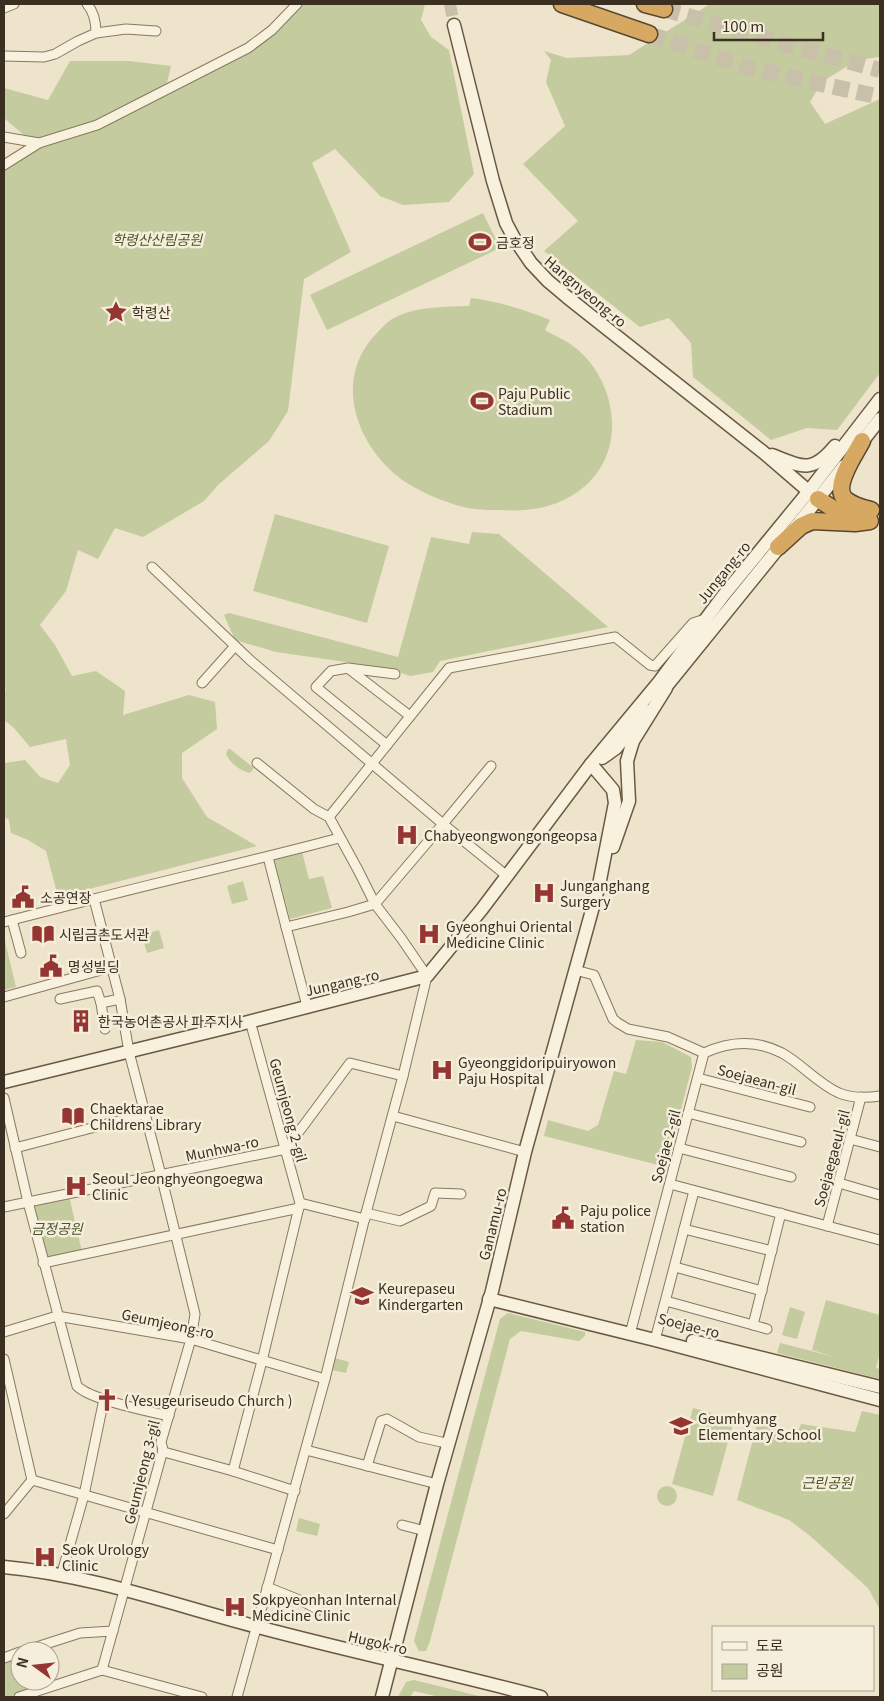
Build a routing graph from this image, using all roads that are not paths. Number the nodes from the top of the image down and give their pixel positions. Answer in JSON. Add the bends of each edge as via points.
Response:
{"nodes":[{"id":1,"x":14,"y":4,"type":"edge"},
{"id":2,"x":86,"y":4,"type":"edge"},
{"id":3,"x":297,"y":4,"type":"edge"},
{"id":4,"x":562,"y":4,"type":"edge"},
{"id":5,"x":645,"y":4,"type":"edge"},
{"id":6,"x":4,"y":8,"type":"edge"},
{"id":7,"x":664,"y":9,"type":"dead end"},
{"id":8,"x":454,"y":25,"type":"tunnel mouth"},
{"id":9,"x":156,"y":31,"type":"dead end"},
{"id":10,"x":96,"y":33,"type":"junction"},
{"id":11,"x":649,"y":34,"type":"tunnel mouth"},
{"id":12,"x":4,"y":56,"type":"edge"},
{"id":13,"x":4,"y":137,"type":"edge"},
{"id":14,"x":39,"y":143,"type":"junction"},
{"id":15,"x":4,"y":165,"type":"edge"},
{"id":16,"x":880,"y":389,"type":"edge"},
{"id":17,"x":880,"y":399,"type":"edge"},
{"id":18,"x":880,"y":419,"type":"edge"},
{"id":19,"x":862,"y":441,"type":"junction"},
{"id":20,"x":763,"y":452,"type":"junction"},
{"id":21,"x":814,"y":495,"type":"junction"},
{"id":22,"x":875,"y":516,"type":"edge"},
{"id":23,"x":778,"y":547,"type":"junction"},
{"id":24,"x":152,"y":567,"type":"dead end"},
{"id":25,"x":705,"y":619,"type":"junction"},
{"id":26,"x":235,"y":646,"type":"junction"},
{"id":27,"x":348,"y":668,"type":"junction"},
{"id":28,"x":395,"y":674,"type":"dead end"},
{"id":29,"x":672,"y":679,"type":"junction"},
{"id":30,"x":202,"y":683,"type":"dead end"},
{"id":31,"x":410,"y":716,"type":"junction"},
{"id":32,"x":387,"y":745,"type":"junction"},
{"id":33,"x":257,"y":763,"type":"dead end"},
{"id":34,"x":372,"y":764,"type":"junction"},
{"id":35,"x":591,"y":764,"type":"junction"},
{"id":36,"x":491,"y":766,"type":"dead end"},
{"id":37,"x":328,"y":817,"type":"junction"},
{"id":38,"x":443,"y":824,"type":"junction"},
{"id":39,"x":339,"y":838,"type":"junction"},
{"id":40,"x":268,"y":857,"type":"junction"},
{"id":41,"x":507,"y":876,"type":"junction"},
{"id":42,"x":599,"y":884,"type":"junction"},
{"id":43,"x":94,"y":899,"type":"junction"},
{"id":44,"x":375,"y":904,"type":"junction"},
{"id":45,"x":8,"y":921,"type":"edge"},
{"id":46,"x":286,"y":927,"type":"junction"},
{"id":47,"x":21,"y":953,"type":"dead end"},
{"id":48,"x":112,"y":967,"type":"junction"},
{"id":49,"x":575,"y":970,"type":"junction"},
{"id":50,"x":427,"y":976,"type":"junction"},
{"id":51,"x":4,"y":997,"type":"edge"},
{"id":52,"x":120,"y":998,"type":"junction"},
{"id":53,"x":60,"y":999,"type":"dead end"},
{"id":54,"x":101,"y":1003,"type":"junction"},
{"id":55,"x":307,"y":1006,"type":"junction"},
{"id":56,"x":250,"y":1021,"type":"junction"},
{"id":57,"x":105,"y":1029,"type":"dead end"},
{"id":58,"x":129,"y":1052,"type":"junction"},
{"id":59,"x":704,"y":1053,"type":"junction"},
{"id":60,"x":404,"y":1076,"type":"junction"},
{"id":61,"x":698,"y":1078,"type":"junction"},
{"id":62,"x":4,"y":1082,"type":"edge"},
{"id":63,"x":880,"y":1096,"type":"edge"},
{"id":64,"x":4,"y":1098,"type":"edge"},
{"id":65,"x":861,"y":1098,"type":"junction"},
{"id":66,"x":810,"y":1107,"type":"dead end"},
{"id":67,"x":688,"y":1113,"type":"junction"},
{"id":68,"x":145,"y":1114,"type":"junction"},
{"id":69,"x":393,"y":1116,"type":"junction"},
{"id":70,"x":850,"y":1139,"type":"junction"},
{"id":71,"x":801,"y":1142,"type":"dead end"},
{"id":72,"x":880,"y":1147,"type":"edge"},
{"id":73,"x":15,"y":1148,"type":"junction"},
{"id":74,"x":679,"y":1148,"type":"junction"},
{"id":75,"x":286,"y":1149,"type":"junction"},
{"id":76,"x":525,"y":1152,"type":"junction"},
{"id":77,"x":161,"y":1174,"type":"junction"},
{"id":78,"x":791,"y":1177,"type":"dead end"},
{"id":79,"x":838,"y":1183,"type":"junction"},
{"id":80,"x":670,"y":1184,"type":"junction"},
{"id":81,"x":694,"y":1190,"type":"junction"},
{"id":82,"x":461,"y":1194,"type":"dead end"},
{"id":83,"x":880,"y":1195,"type":"edge"},
{"id":84,"x":28,"y":1202,"type":"junction"},
{"id":85,"x":300,"y":1205,"type":"junction"},
{"id":86,"x":4,"y":1207,"type":"edge"},
{"id":87,"x":781,"y":1213,"type":"junction"},
{"id":88,"x":366,"y":1216,"type":"junction"},
{"id":89,"x":827,"y":1226,"type":"junction"},
{"id":90,"x":684,"y":1229,"type":"junction"},
{"id":91,"x":175,"y":1235,"type":"junction"},
{"id":92,"x":880,"y":1240,"type":"edge"},
{"id":93,"x":772,"y":1250,"type":"junction"},
{"id":94,"x":44,"y":1263,"type":"junction"},
{"id":95,"x":675,"y":1267,"type":"junction"},
{"id":96,"x":762,"y":1291,"type":"junction"},
{"id":97,"x":490,"y":1295,"type":"junction"},
{"id":98,"x":666,"y":1301,"type":"junction"},
{"id":99,"x":57,"y":1316,"type":"junction"},
{"id":100,"x":753,"y":1325,"type":"junction"},
{"id":101,"x":767,"y":1329,"type":"dead end"},
{"id":102,"x":631,"y":1330,"type":"junction"},
{"id":103,"x":4,"y":1332,"type":"edge"},
{"id":104,"x":656,"y":1336,"type":"junction"},
{"id":105,"x":191,"y":1339,"type":"junction"},
{"id":106,"x":4,"y":1359,"type":"edge"},
{"id":107,"x":262,"y":1361,"type":"junction"},
{"id":108,"x":325,"y":1379,"type":"junction"},
{"id":109,"x":880,"y":1387,"type":"edge"},
{"id":110,"x":104,"y":1399,"type":"junction"},
{"id":111,"x":880,"y":1400,"type":"edge"},
{"id":112,"x":169,"y":1416,"type":"junction"},
{"id":113,"x":446,"y":1443,"type":"dead end"},
{"id":114,"x":163,"y":1450,"type":"junction"},
{"id":115,"x":306,"y":1450,"type":"junction"},
{"id":116,"x":367,"y":1466,"type":"junction"},
{"id":117,"x":233,"y":1471,"type":"junction"},
{"id":118,"x":32,"y":1480,"type":"junction"},
{"id":119,"x":437,"y":1484,"type":"junction"},
{"id":120,"x":295,"y":1491,"type":"junction"},
{"id":121,"x":84,"y":1495,"type":"junction"},
{"id":122,"x":146,"y":1512,"type":"junction"},
{"id":123,"x":4,"y":1514,"type":"edge"},
{"id":124,"x":402,"y":1524,"type":"dead end"},
{"id":125,"x":425,"y":1531,"type":"junction"},
{"id":126,"x":278,"y":1550,"type":"junction"},
{"id":127,"x":4,"y":1557,"type":"edge"},
{"id":128,"x":4,"y":1567,"type":"edge"},
{"id":129,"x":35,"y":1570,"type":"junction"},
{"id":130,"x":61,"y":1576,"type":"junction"},
{"id":131,"x":267,"y":1587,"type":"junction"},
{"id":132,"x":124,"y":1589,"type":"junction"},
{"id":133,"x":319,"y":1610,"type":"dead end"},
{"id":134,"x":256,"y":1627,"type":"junction"},
{"id":135,"x":112,"y":1631,"type":"junction"},
{"id":136,"x":55,"y":1641,"type":"edge"},
{"id":137,"x":392,"y":1660,"type":"junction"},
{"id":138,"x":102,"y":1670,"type":"junction"},
{"id":139,"x":20,"y":1697,"type":"edge"},
{"id":140,"x":202,"y":1697,"type":"edge"},
{"id":141,"x":237,"y":1697,"type":"edge"},
{"id":142,"x":382,"y":1697,"type":"edge"},
{"id":143,"x":541,"y":1697,"type":"edge"}],
"edges":[{"from":1,"to":6,"type":"street"},
{"from":2,"to":10,"type":"street","via":[[93,12]]},
{"from":3,"to":14,"type":"street","via":[[272,30],[248,48],[97,125]]},
{"from":4,"to":11,"type":"highway"},
{"from":5,"to":7,"type":"highway"},
{"from":8,"to":20,"type":"street","name":"Hangnyeong-ro","via":[[500,203],[506,223],[521,250],[567,297]]},
{"from":9,"to":10,"type":"street","via":[[126,29]]},
{"from":10,"to":12,"type":"street","via":[[44,57]]},
{"from":13,"to":14,"type":"street"},
{"from":14,"to":15,"type":"street"},
{"from":16,"to":20,"type":"street","via":[[828,454],[811,466],[801,466]]},
{"from":17,"to":21,"type":"street","name":"Jungang-ro"},
{"from":18,"to":19,"type":"street","name":"Jungang-ro"},
{"from":19,"to":21,"type":"street","name":"Jungang-ro"},
{"from":19,"to":22,"type":"highway","via":[[840,489],[846,500]]},
{"from":20,"to":21,"type":"street","name":"Hangnyeong-ro"},
{"from":21,"to":22,"type":"highway"},
{"from":21,"to":23,"type":"street","name":"Jungang-ro"},
{"from":21,"to":25,"type":"street","name":"Jungang-ro"},
{"from":22,"to":23,"type":"highway","via":[[855,523],[812,521],[801,526]]},
{"from":23,"to":29,"type":"street","name":"Jungang-ro"},
{"from":24,"to":26,"type":"street"},
{"from":25,"to":31,"type":"street","via":[[693,623],[655,666],[615,637],[449,668]]},
{"from":25,"to":35,"type":"street","name":"Jungang-ro","via":[[659,682]]},
{"from":26,"to":30,"type":"street"},
{"from":26,"to":34,"type":"street"},
{"from":27,"to":28,"type":"street"},
{"from":27,"to":31,"type":"street"},
{"from":27,"to":32,"type":"street","via":[[331,671],[316,687]]},
{"from":29,"to":35,"type":"street","name":"Jungang-ro","via":[[616,748]]},
{"from":29,"to":42,"type":"street","via":[[633,740],[627,761],[629,801]]},
{"from":31,"to":32,"type":"street"},
{"from":32,"to":34,"type":"street"},
{"from":33,"to":37,"type":"street"},
{"from":34,"to":37,"type":"street"},
{"from":34,"to":38,"type":"street"},
{"from":35,"to":41,"type":"street","name":"Jungang-ro"},
{"from":35,"to":42,"type":"street","name":"Ganamu-ro","via":[[613,790],[615,803]]},
{"from":36,"to":38,"type":"street"},
{"from":37,"to":39,"type":"street"},
{"from":38,"to":41,"type":"street"},
{"from":38,"to":44,"type":"street"},
{"from":39,"to":40,"type":"street"},
{"from":39,"to":44,"type":"street"},
{"from":40,"to":43,"type":"street"},
{"from":40,"to":46,"type":"street"},
{"from":41,"to":50,"type":"street","name":"Jungang-ro"},
{"from":42,"to":49,"type":"street","name":"Ganamu-ro"},
{"from":43,"to":45,"type":"street"},
{"from":43,"to":48,"type":"street","name":"Geumjeong 3-gil"},
{"from":44,"to":46,"type":"street"},
{"from":44,"to":50,"type":"street"},
{"from":45,"to":47,"type":"street"},
{"from":46,"to":55,"type":"street"},
{"from":48,"to":51,"type":"street"},
{"from":48,"to":52,"type":"street","name":"Geumjeong 3-gil"},
{"from":49,"to":59,"type":"street","via":[[594,976],[613,1019],[618,1023],[628,1029],[668,1037]]},
{"from":49,"to":76,"type":"street","name":"Ganamu-ro"},
{"from":50,"to":55,"type":"street","name":"Jungang-ro"},
{"from":50,"to":60,"type":"street"},
{"from":52,"to":54,"type":"street"},
{"from":52,"to":58,"type":"street","name":"Geumjeong 3-gil"},
{"from":53,"to":54,"type":"street","via":[[97,991]]},
{"from":54,"to":57,"type":"street"},
{"from":55,"to":56,"type":"street","name":"Jungang-ro"},
{"from":56,"to":58,"type":"street","name":"Jungang-ro"},
{"from":56,"to":75,"type":"street","name":"Geumjeong 2-gil"},
{"from":58,"to":62,"type":"street","name":"Jungang-ro"},
{"from":58,"to":68,"type":"street","name":"Geumjeong 3-gil"},
{"from":59,"to":61,"type":"street","name":"Soejae 2-gil"},
{"from":59,"to":65,"type":"street","name":"Soejaegaeul-gil","via":[[717,1047],[749,1042],[758,1044],[782,1053],[818,1081],[840,1093]]},
{"from":60,"to":69,"type":"street"},
{"from":60,"to":75,"type":"street","via":[[350,1063]]},
{"from":61,"to":66,"type":"street","name":"Soejaean-gil"},
{"from":61,"to":67,"type":"street","name":"Soejae 2-gil"},
{"from":63,"to":65,"type":"street","name":"Soejaegaeul-gil"},
{"from":64,"to":73,"type":"street"},
{"from":65,"to":70,"type":"street","name":"Soejaegaeul-gil"},
{"from":67,"to":71,"type":"street"},
{"from":67,"to":74,"type":"street","name":"Soejae 2-gil"},
{"from":68,"to":73,"type":"street"},
{"from":68,"to":77,"type":"street","name":"Geumjeong 3-gil"},
{"from":69,"to":76,"type":"street"},
{"from":69,"to":88,"type":"street"},
{"from":70,"to":72,"type":"street"},
{"from":70,"to":79,"type":"street","name":"Soejaegaeul-gil"},
{"from":73,"to":84,"type":"street"},
{"from":74,"to":78,"type":"street"},
{"from":74,"to":80,"type":"street","name":"Soejae 2-gil"},
{"from":75,"to":77,"type":"street","name":"Munhwa-ro"},
{"from":75,"to":85,"type":"street","name":"Geumjeong 2-gil"},
{"from":76,"to":97,"type":"street","name":"Ganamu-ro"},
{"from":77,"to":84,"type":"street","name":"Munhwa-ro"},
{"from":77,"to":91,"type":"street","name":"Geumjeong 3-gil"},
{"from":79,"to":83,"type":"street"},
{"from":79,"to":89,"type":"street","name":"Soejaegaeul-gil"},
{"from":80,"to":81,"type":"street"},
{"from":80,"to":102,"type":"street","name":"Soejae 2-gil"},
{"from":81,"to":87,"type":"street"},
{"from":81,"to":90,"type":"street"},
{"from":82,"to":88,"type":"street","via":[[435,1194],[431,1206],[400,1221]]},
{"from":84,"to":86,"type":"street","name":"Munhwa-ro"},
{"from":84,"to":94,"type":"street"},
{"from":85,"to":88,"type":"street"},
{"from":85,"to":91,"type":"street"},
{"from":85,"to":107,"type":"street","name":"Geumjeong 2-gil"},
{"from":87,"to":89,"type":"street"},
{"from":87,"to":93,"type":"street"},
{"from":88,"to":108,"type":"street"},
{"from":89,"to":92,"type":"street"},
{"from":90,"to":93,"type":"street"},
{"from":90,"to":95,"type":"street"},
{"from":91,"to":94,"type":"street"},
{"from":91,"to":105,"type":"street","name":"Geumjeong 3-gil","via":[[194,1314]]},
{"from":93,"to":96,"type":"street"},
{"from":94,"to":99,"type":"street"},
{"from":95,"to":96,"type":"street"},
{"from":95,"to":98,"type":"street"},
{"from":96,"to":100,"type":"street"},
{"from":97,"to":102,"type":"street"},
{"from":97,"to":119,"type":"street","name":"Ganamu-ro"},
{"from":98,"to":100,"type":"street"},
{"from":98,"to":104,"type":"street"},
{"from":99,"to":103,"type":"street","name":"Geumjeong-ro"},
{"from":99,"to":105,"type":"street","name":"Geumjeong-ro"},
{"from":99,"to":110,"type":"street","via":[[77,1386]]},
{"from":100,"to":101,"type":"street"},
{"from":102,"to":104,"type":"street"},
{"from":104,"to":109,"type":"street","name":"Soejae-ro"},
{"from":104,"to":111,"type":"street"},
{"from":105,"to":107,"type":"street","name":"Geumjeong-ro"},
{"from":105,"to":112,"type":"street","name":"Geumjeong 3-gil"},
{"from":106,"to":118,"type":"street"},
{"from":107,"to":108,"type":"street","name":"Geumjeong-ro"},
{"from":107,"to":117,"type":"street","name":"Geumjeong 2-gil"},
{"from":108,"to":115,"type":"street"},
{"from":110,"to":112,"type":"street"},
{"from":110,"to":121,"type":"street"},
{"from":112,"to":114,"type":"street","name":"Geumjeong 3-gil"},
{"from":113,"to":116,"type":"street","via":[[419,1437],[386,1419],[381,1421]]},
{"from":114,"to":117,"type":"street"},
{"from":114,"to":122,"type":"street","name":"Geumjeong 3-gil"},
{"from":115,"to":116,"type":"street"},
{"from":115,"to":120,"type":"street"},
{"from":116,"to":119,"type":"street"},
{"from":117,"to":120,"type":"street"},
{"from":118,"to":121,"type":"street"},
{"from":118,"to":123,"type":"street"},
{"from":119,"to":125,"type":"street","name":"Ganamu-ro"},
{"from":120,"to":126,"type":"street"},
{"from":121,"to":122,"type":"street"},
{"from":121,"to":130,"type":"street"},
{"from":122,"to":126,"type":"street"},
{"from":122,"to":132,"type":"street","name":"Geumjeong 3-gil"},
{"from":124,"to":125,"type":"street"},
{"from":125,"to":137,"type":"street","name":"Ganamu-ro"},
{"from":126,"to":131,"type":"street"},
{"from":127,"to":129,"type":"street"},
{"from":128,"to":129,"type":"street"},
{"from":129,"to":130,"type":"street","name":"Hugok-ro"},
{"from":130,"to":132,"type":"street","name":"Hugok-ro"},
{"from":131,"to":133,"type":"street"},
{"from":131,"to":134,"type":"street"},
{"from":132,"to":134,"type":"street","name":"Hugok-ro"},
{"from":132,"to":135,"type":"street","name":"Geumjeong 3-gil"},
{"from":134,"to":137,"type":"street","name":"Hugok-ro"},
{"from":134,"to":141,"type":"street"},
{"from":135,"to":136,"type":"street","via":[[80,1633]]},
{"from":135,"to":138,"type":"street","name":"Geumjeong 3-gil"},
{"from":137,"to":142,"type":"street","name":"Ganamu-ro"},
{"from":137,"to":143,"type":"street","name":"Hugok-ro"},
{"from":138,"to":139,"type":"street"},
{"from":138,"to":140,"type":"street"}]}
